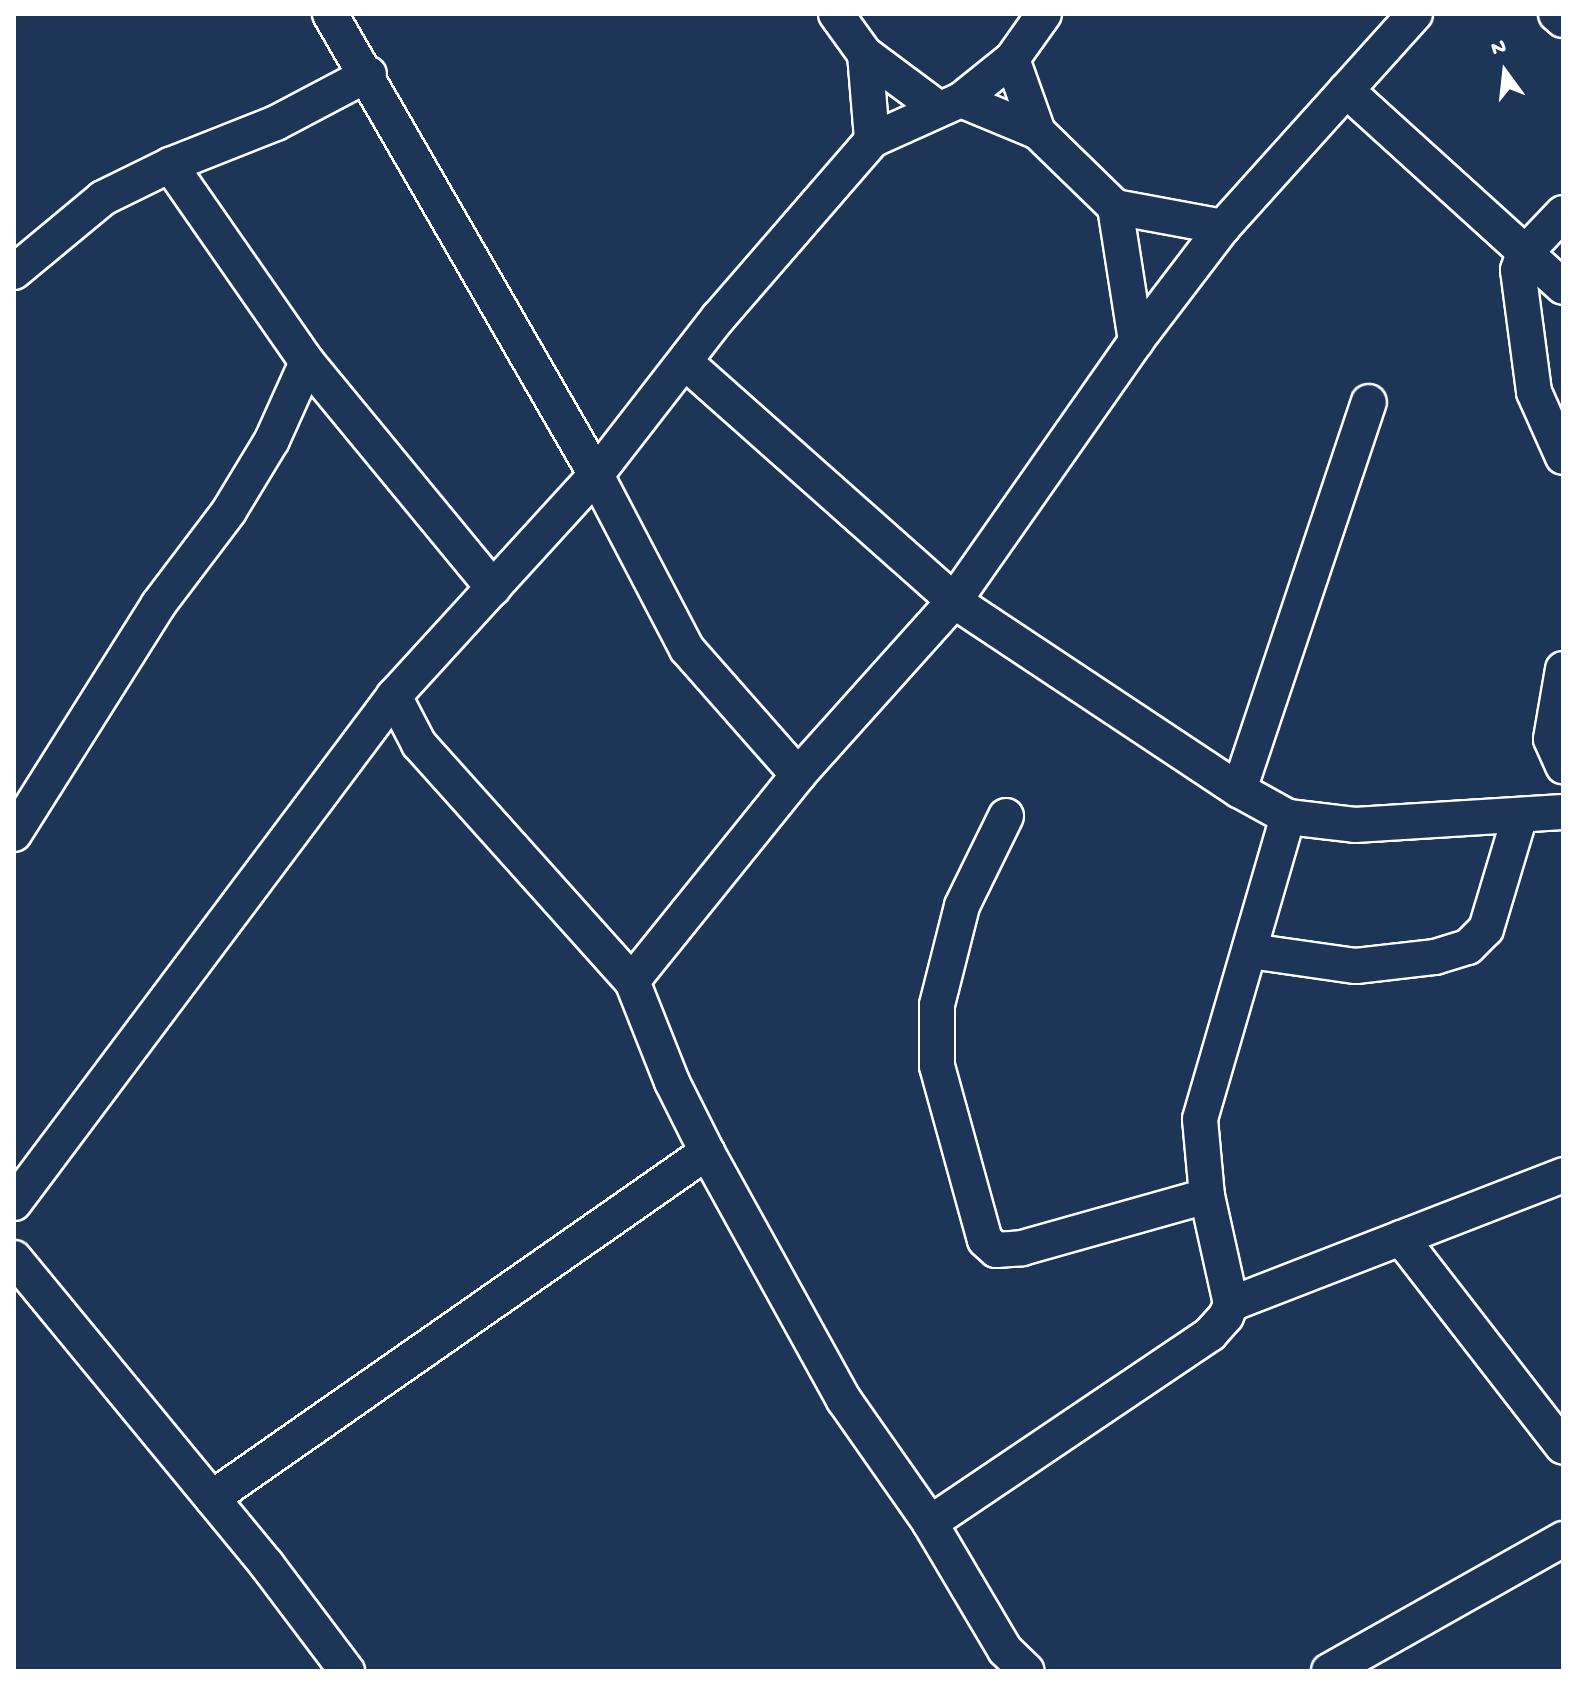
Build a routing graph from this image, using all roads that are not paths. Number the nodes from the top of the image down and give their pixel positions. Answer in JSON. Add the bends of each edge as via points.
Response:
{"nodes":[{"id":1,"x":836,"y":14,"type":"edge"},
{"id":2,"x":1044,"y":14,"type":"edge"},
{"id":3,"x":1415,"y":14,"type":"edge"},
{"id":4,"x":1556,"y":14,"type":"edge"},
{"id":5,"x":337,"y":16,"type":"edge"},
{"id":6,"x":1563,"y":20,"type":"edge"},
{"id":7,"x":865,"y":54,"type":"junction"},
{"id":8,"x":1012,"y":59,"type":"junction"},
{"id":9,"x":369,"y":74,"type":"junction"},
{"id":10,"x":1346,"y":90,"type":"junction"},
{"id":11,"x":950,"y":104,"type":"junction"},
{"id":12,"x":1038,"y":132,"type":"junction"},
{"id":13,"x":872,"y":140,"type":"junction"},
{"id":14,"x":170,"y":165,"type":"junction"},
{"id":15,"x":1115,"y":207,"type":"junction"},
{"id":16,"x":1563,"y":213,"type":"edge"},
{"id":17,"x":1223,"y":227,"type":"junction"},
{"id":18,"x":1523,"y":255,"type":"junction"},
{"id":19,"x":14,"y":272,"type":"edge"},
{"id":20,"x":1563,"y":287,"type":"edge"},
{"id":21,"x":1136,"y":341,"type":"junction"},
{"id":22,"x":307,"y":362,"type":"junction"},
{"id":23,"x":685,"y":362,"type":"junction"},
{"id":24,"x":1369,"y":402,"type":"dead end"},
{"id":25,"x":1563,"y":457,"type":"edge"},
{"id":26,"x":596,"y":475,"type":"junction"},
{"id":27,"x":493,"y":588,"type":"junction"},
{"id":28,"x":954,"y":601,"type":"junction"},
{"id":29,"x":1563,"y":669,"type":"edge"},
{"id":30,"x":394,"y":696,"type":"junction"},
{"id":31,"x":366,"y":734,"type":"junction"},
{"id":32,"x":419,"y":744,"type":"junction"},
{"id":33,"x":1563,"y":766,"type":"edge"},
{"id":34,"x":798,"y":775,"type":"junction"},
{"id":35,"x":1239,"y":790,"type":"junction"},
{"id":36,"x":1563,"y":812,"type":"edge"},
{"id":37,"x":1006,"y":816,"type":"dead end"},
{"id":38,"x":1520,"y":816,"type":"junction"},
{"id":39,"x":1288,"y":817,"type":"junction"},
{"id":40,"x":14,"y":834,"type":"edge"},
{"id":41,"x":1250,"y":951,"type":"junction"},
{"id":42,"x":632,"y":981,"type":"junction"},
{"id":43,"x":707,"y":1152,"type":"junction"},
{"id":44,"x":1563,"y":1175,"type":"edge"},
{"id":45,"x":1207,"y":1196,"type":"junction"},
{"id":46,"x":14,"y":1203,"type":"edge"},
{"id":47,"x":1401,"y":1238,"type":"junction"},
{"id":48,"x":14,"y":1258,"type":"edge"},
{"id":49,"x":1231,"y":1304,"type":"junction"},
{"id":50,"x":1563,"y":1447,"type":"edge"},
{"id":51,"x":212,"y":1498,"type":"junction"},
{"id":52,"x":930,"y":1523,"type":"junction"},
{"id":53,"x":1563,"y":1539,"type":"edge"},
{"id":54,"x":347,"y":1671,"type":"edge"},
{"id":55,"x":1027,"y":1671,"type":"edge"},
{"id":56,"x":1329,"y":1671,"type":"edge"}],
"edges":[{"from":1,"to":7,"type":"street"},
{"from":2,"to":8,"type":"street"},
{"from":3,"to":10,"type":"street"},
{"from":4,"to":6,"type":"street"},
{"from":5,"to":9,"type":"street"},
{"from":7,"to":11,"type":"street"},
{"from":7,"to":13,"type":"street"},
{"from":8,"to":11,"type":"street"},
{"from":8,"to":12,"type":"street"},
{"from":9,"to":14,"type":"street","via":[[276,123]]},
{"from":9,"to":26,"type":"street","via":[[459,242]]},
{"from":10,"to":17,"type":"street"},
{"from":10,"to":18,"type":"street"},
{"from":11,"to":12,"type":"street"},
{"from":11,"to":13,"type":"street"},
{"from":12,"to":15,"type":"street"},
{"from":13,"to":23,"type":"street"},
{"from":14,"to":19,"type":"street","via":[[103,198]]},
{"from":14,"to":22,"type":"street"},
{"from":15,"to":17,"type":"street"},
{"from":15,"to":21,"type":"street"},
{"from":16,"to":18,"type":"street"},
{"from":17,"to":21,"type":"street"},
{"from":18,"to":20,"type":"street"},
{"from":18,"to":25,"type":"street","via":[[1518,270],[1534,392]]},
{"from":21,"to":28,"type":"street"},
{"from":22,"to":27,"type":"street"},
{"from":22,"to":40,"type":"street","via":[[272,440],[229,511],[158,605]]},
{"from":23,"to":26,"type":"street"},
{"from":23,"to":28,"type":"street"},
{"from":24,"to":35,"type":"street"},
{"from":26,"to":27,"type":"street"},
{"from":26,"to":34,"type":"street","via":[[687,649]]},
{"from":27,"to":30,"type":"street"},
{"from":28,"to":34,"type":"street"},
{"from":28,"to":35,"type":"street"},
{"from":29,"to":33,"type":"street","via":[[1551,739]]},
{"from":30,"to":31,"type":"street"},
{"from":30,"to":32,"type":"street"},
{"from":31,"to":32,"type":"street"},
{"from":31,"to":46,"type":"street"},
{"from":32,"to":42,"type":"street"},
{"from":34,"to":42,"type":"street"},
{"from":35,"to":39,"type":"street"},
{"from":36,"to":38,"type":"street"},
{"from":37,"to":45,"type":"street","via":[[962,906],[937,1005],[937,1066],[985,1240],[996,1250],[1022,1248]]},
{"from":38,"to":39,"type":"street","via":[[1355,825]]},
{"from":38,"to":41,"type":"street","via":[[1486,929],[1468,947],[1435,957],[1356,966]]},
{"from":39,"to":41,"type":"street"},
{"from":41,"to":45,"type":"street","via":[[1200,1119]]},
{"from":42,"to":43,"type":"street"},
{"from":43,"to":51,"type":"street"},
{"from":43,"to":52,"type":"street","via":[[844,1400]]},
{"from":44,"to":47,"type":"street"},
{"from":45,"to":49,"type":"street"},
{"from":47,"to":49,"type":"street"},
{"from":47,"to":50,"type":"street"},
{"from":48,"to":51,"type":"street"},
{"from":49,"to":52,"type":"street","via":[[1210,1334]]},
{"from":51,"to":54,"type":"street"},
{"from":52,"to":55,"type":"street","via":[[1005,1650]]},
{"from":53,"to":56,"type":"street"}]}
